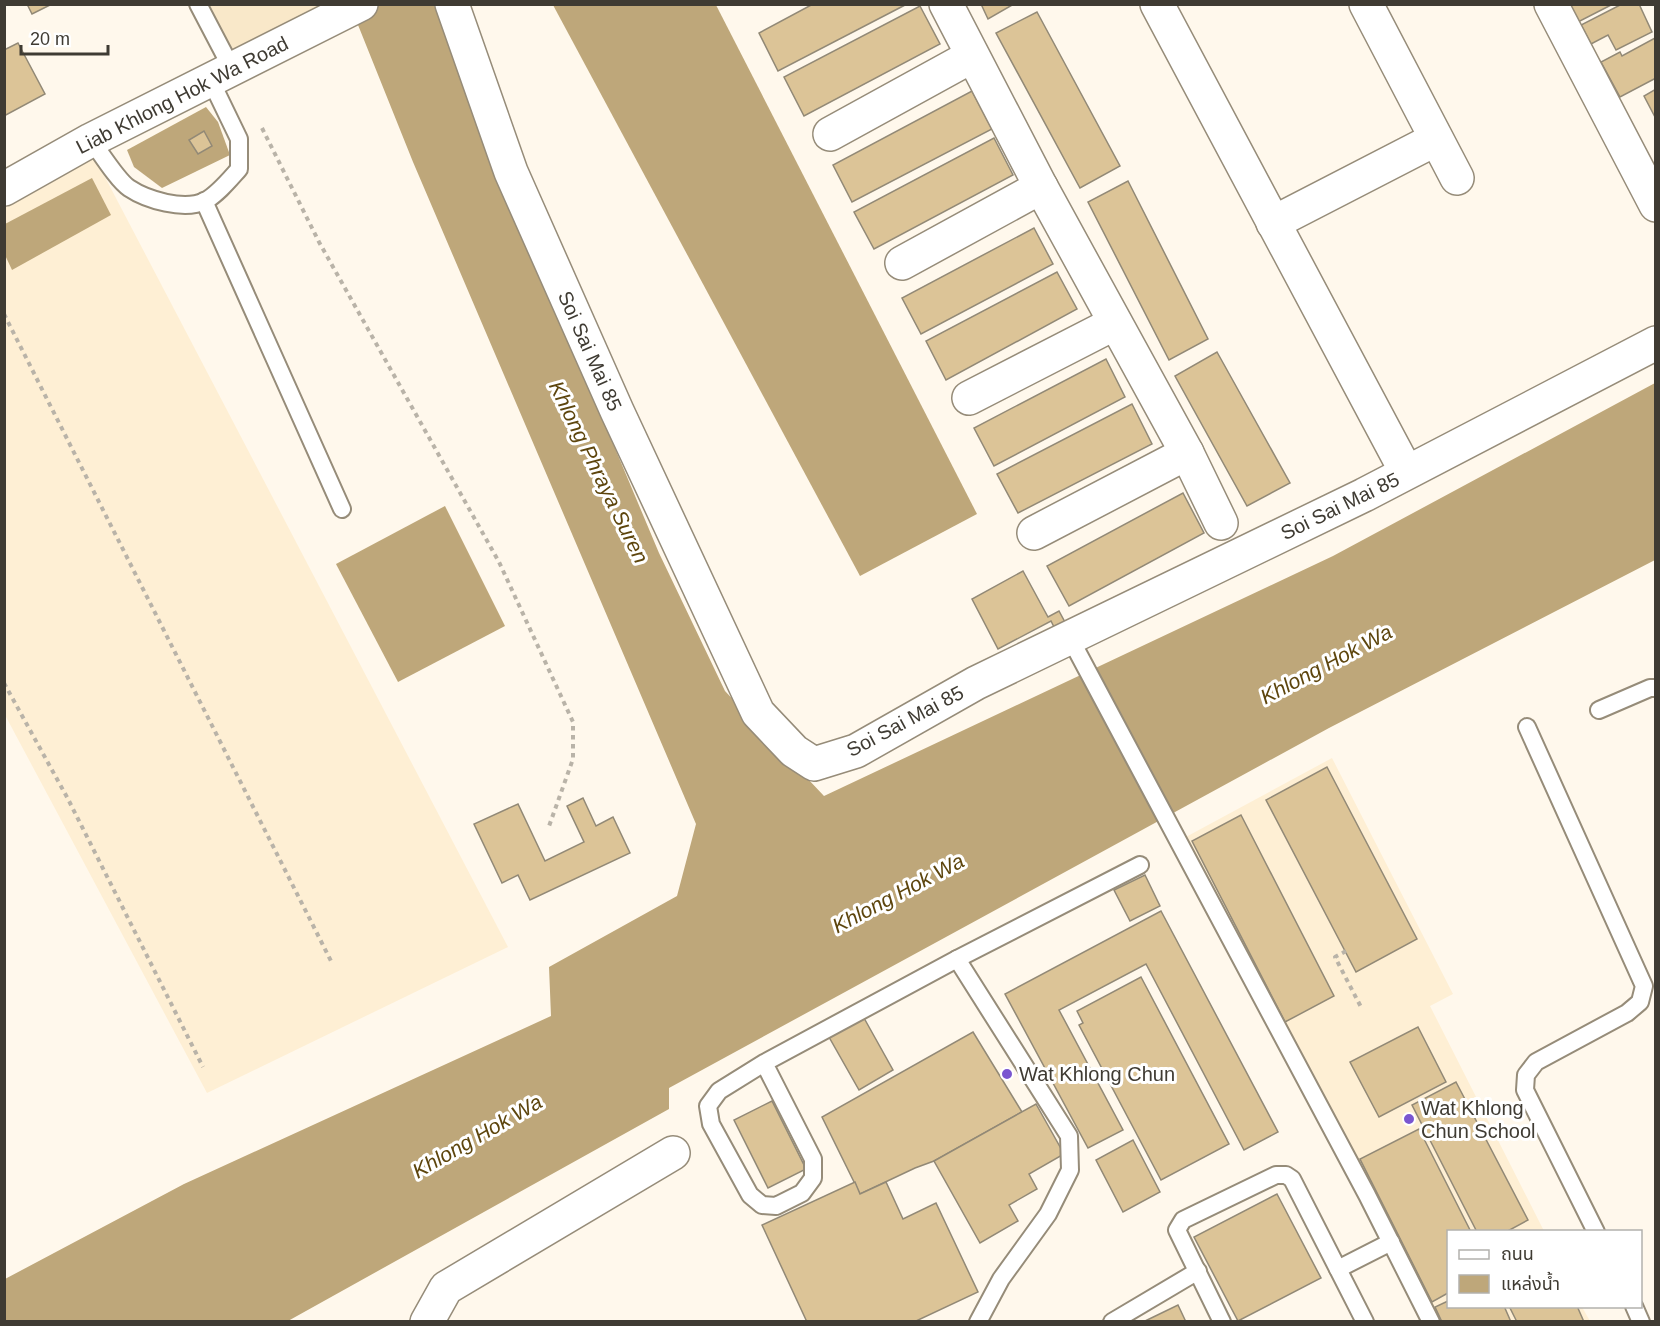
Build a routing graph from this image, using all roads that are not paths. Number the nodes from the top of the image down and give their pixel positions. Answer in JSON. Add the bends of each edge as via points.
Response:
{"nodes":[{"id":1,"x":198,"y":4,"type":"edge"},
{"id":2,"x":361,"y":4,"type":"edge"},
{"id":3,"x":452,"y":4,"type":"edge"},
{"id":4,"x":946,"y":4,"type":"edge"},
{"id":5,"x":1156,"y":4,"type":"edge"},
{"id":6,"x":1366,"y":4,"type":"edge"},
{"id":7,"x":1551,"y":4,"type":"edge"},
{"id":8,"x":972,"y":56,"type":"junction"},
{"id":9,"x":221,"y":74,"type":"junction"},
{"id":10,"x":830,"y":134,"type":"dead end"},
{"id":11,"x":1436,"y":139,"type":"junction"},
{"id":12,"x":91,"y":140,"type":"junction"},
{"id":13,"x":1457,"y":178,"type":"dead end"},
{"id":14,"x":1041,"y":187,"type":"junction"},
{"id":15,"x":4,"y":189,"type":"edge"},
{"id":16,"x":204,"y":201,"type":"junction"},
{"id":17,"x":1656,"y":206,"type":"edge"},
{"id":18,"x":1273,"y":223,"type":"junction"},
{"id":19,"x":902,"y":263,"type":"dead end"},
{"id":20,"x":1115,"y":323,"type":"junction"},
{"id":21,"x":1656,"y":343,"type":"edge"},
{"id":22,"x":969,"y":398,"type":"dead end"},
{"id":23,"x":1187,"y":453,"type":"junction"},
{"id":24,"x":1400,"y":460,"type":"dead end"},
{"id":25,"x":342,"y":509,"type":"dead end"},
{"id":26,"x":1221,"y":523,"type":"dead end"},
{"id":27,"x":1034,"y":533,"type":"dead end"},
{"id":28,"x":1076,"y":649,"type":"junction"},
{"id":29,"x":1656,"y":688,"type":"edge"},
{"id":30,"x":1599,"y":710,"type":"dead end"},
{"id":31,"x":1527,"y":727,"type":"dead end"},
{"id":32,"x":1140,"y":865,"type":"dead end"},
{"id":33,"x":957,"y":959,"type":"junction"},
{"id":34,"x":764,"y":1063,"type":"junction"},
{"id":35,"x":673,"y":1152,"type":"dead end"},
{"id":36,"x":1595,"y":1230,"type":"edge"},
{"id":37,"x":1391,"y":1242,"type":"junction"},
{"id":38,"x":1338,"y":1269,"type":"junction"},
{"id":39,"x":1198,"y":1271,"type":"junction"},
{"id":40,"x":1635,"y":1308,"type":"edge"},
{"id":41,"x":427,"y":1322,"type":"edge"},
{"id":42,"x":978,"y":1322,"type":"edge"},
{"id":43,"x":1112,"y":1322,"type":"edge"},
{"id":44,"x":1222,"y":1322,"type":"edge"},
{"id":45,"x":1365,"y":1322,"type":"edge"},
{"id":46,"x":1431,"y":1322,"type":"edge"},
{"id":47,"x":1641,"y":1322,"type":"edge"}],
"edges":[{"from":1,"to":9,"type":"lane"},
{"from":2,"to":9,"type":"street","name":"Liab Khlong Hok Wa Road"},
{"from":3,"to":28,"type":"street","name":"Soi Sai Mai 85","via":[[511,172],[612,400],[758,713],[794,752],[814,764],[856,751],[976,683]]},
{"from":4,"to":8,"type":"street"},
{"from":5,"to":18,"type":"street"},
{"from":6,"to":11,"type":"street"},
{"from":7,"to":17,"type":"street"},
{"from":8,"to":10,"type":"street"},
{"from":8,"to":14,"type":"street"},
{"from":9,"to":12,"type":"street","name":"Liab Khlong Hok Wa Road"},
{"from":9,"to":16,"type":"lane","via":[[239,140],[239,169]]},
{"from":11,"to":13,"type":"street"},
{"from":11,"to":18,"type":"street"},
{"from":12,"to":15,"type":"street","name":"Liab Khlong Hok Wa Road"},
{"from":12,"to":16,"type":"lane","via":[[127,187],[173,205]]},
{"from":14,"to":19,"type":"street"},
{"from":14,"to":20,"type":"street"},
{"from":16,"to":25,"type":"lane"},
{"from":18,"to":24,"type":"street"},
{"from":20,"to":22,"type":"street"},
{"from":20,"to":23,"type":"street"},
{"from":21,"to":28,"type":"street","name":"Soi Sai Mai 85"},
{"from":23,"to":26,"type":"street"},
{"from":23,"to":27,"type":"street"},
{"from":28,"to":37,"type":"lane"},
{"from":29,"to":30,"type":"lane"},
{"from":31,"to":36,"type":"lane","via":[[1644,986],[1640,1002],[1627,1013],[1536,1062],[1526,1075],[1525,1090]]},
{"from":32,"to":33,"type":"lane"},
{"from":33,"to":34,"type":"lane"},
{"from":33,"to":42,"type":"lane","via":[[1068,1136],[1069,1147],[1070,1170],[1048,1214],[1001,1279]]},
{"from":34,"to":34,"type":"lane","via":[[813,1159],[813,1178],[802,1193],[776,1206],[762,1205],[750,1195],[711,1124],[708,1106],[719,1091]]},
{"from":35,"to":41,"type":"street","via":[[446,1288]]},
{"from":37,"to":38,"type":"lane"},
{"from":37,"to":46,"type":"lane"},
{"from":38,"to":39,"type":"lane","via":[[1292,1179],[1276,1175],[1183,1220],[1177,1230]]},
{"from":38,"to":45,"type":"lane"},
{"from":39,"to":43,"type":"lane"},
{"from":39,"to":44,"type":"lane"},
{"from":40,"to":47,"type":"lane"}]}
